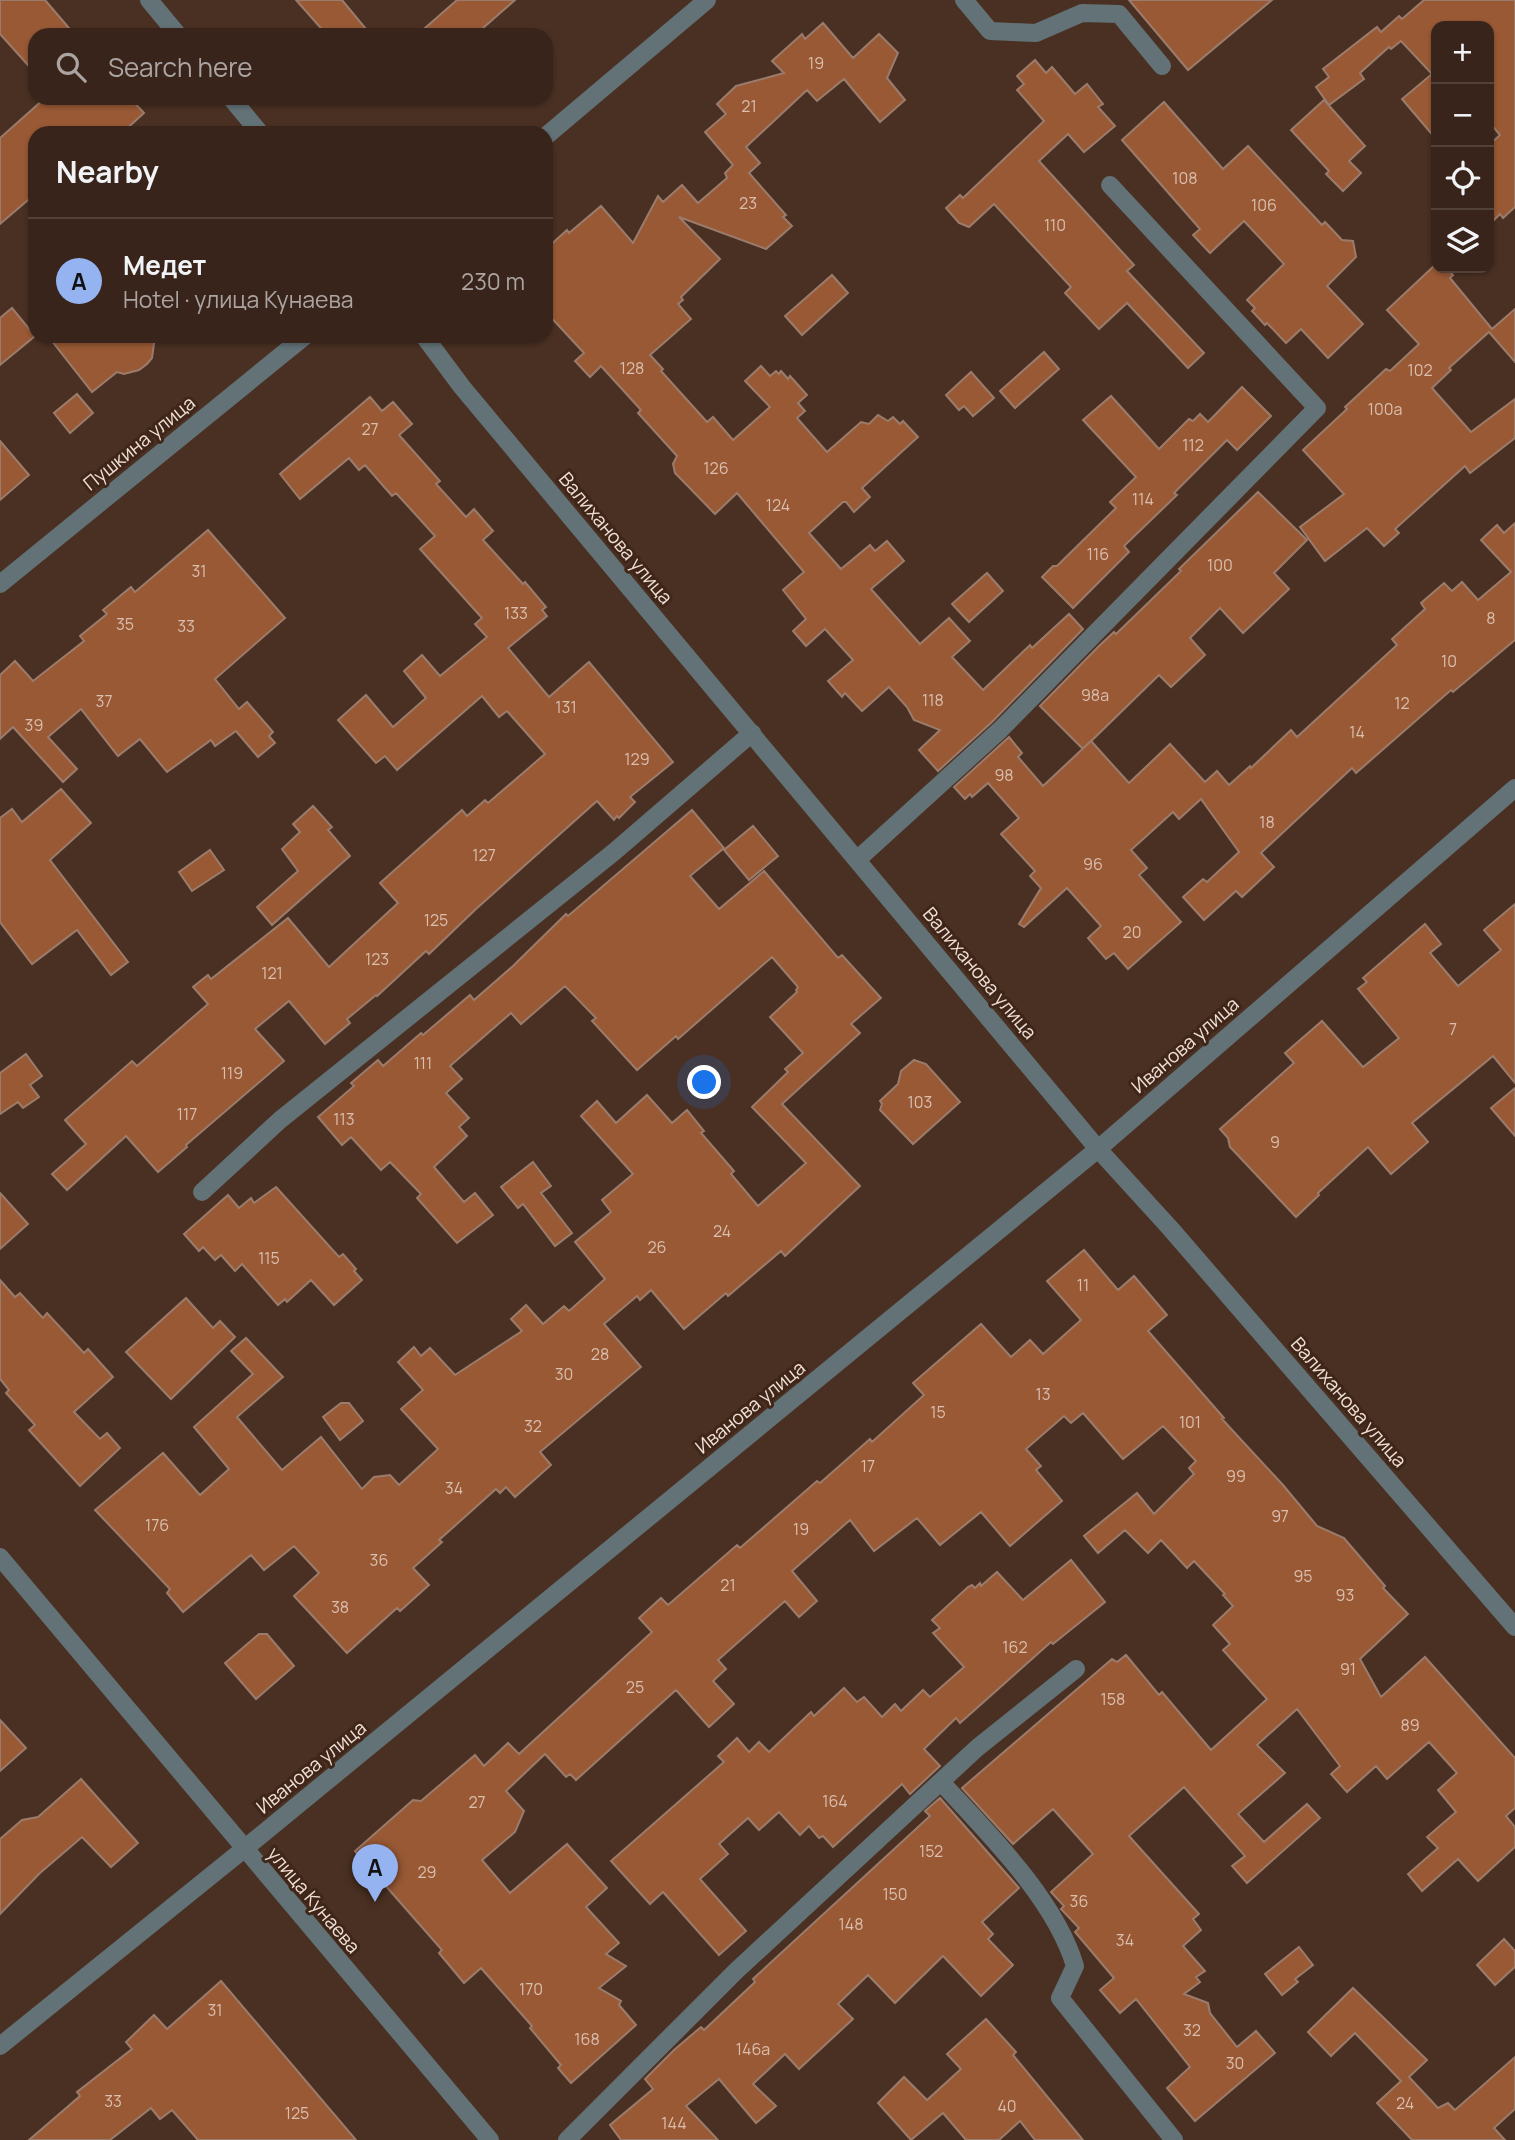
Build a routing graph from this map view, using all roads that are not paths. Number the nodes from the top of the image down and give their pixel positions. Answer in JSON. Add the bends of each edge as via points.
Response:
{"nodes":[{"id":1,"x":149,"y":0,"type":"edge"},
{"id":2,"x":707,"y":0,"type":"edge"},
{"id":3,"x":964,"y":0,"type":"edge"},
{"id":4,"x":172,"y":28,"type":"edge"},
{"id":5,"x":1162,"y":66,"type":"dead end"},
{"id":6,"x":237,"y":105,"type":"edge"},
{"id":7,"x":254,"y":126,"type":"edge"},
{"id":8,"x":553,"y":130,"type":"edge"},
{"id":9,"x":1110,"y":185,"type":"dead end"},
{"id":10,"x":296,"y":343,"type":"edge"},
{"id":11,"x":429,"y":343,"type":"edge"},
{"id":12,"x":0,"y":584,"type":"edge"},
{"id":13,"x":752,"y":733,"type":"junction"},
{"id":14,"x":1515,"y":788,"type":"edge"},
{"id":15,"x":858,"y":859,"type":"junction"},
{"id":16,"x":1098,"y":1149,"type":"junction"},
{"id":17,"x":202,"y":1192,"type":"dead end"},
{"id":18,"x":0,"y":1557,"type":"edge"},
{"id":19,"x":1515,"y":1627,"type":"edge"},
{"id":20,"x":1076,"y":1669,"type":"dead end"},
{"id":21,"x":941,"y":1782,"type":"junction"},
{"id":22,"x":244,"y":1849,"type":"junction"},
{"id":23,"x":0,"y":2046,"type":"edge"},
{"id":24,"x":490,"y":2140,"type":"edge"},
{"id":25,"x":567,"y":2140,"type":"edge"},
{"id":26,"x":1174,"y":2140,"type":"edge"}],
"edges":[{"from":1,"to":4,"type":"street"},
{"from":2,"to":8,"type":"street"},
{"from":3,"to":5,"type":"street","via":[[990,31],[1035,33],[1082,13],[1119,14]]},
{"from":6,"to":7,"type":"street"},
{"from":9,"to":15,"type":"street","via":[[1317,408],[1000,730]]},
{"from":10,"to":12,"type":"street","name":"Пушкина улица"},
{"from":11,"to":13,"type":"street","name":"Валиханова улица"},
{"from":13,"to":15,"type":"street","name":"Валиханова улица"},
{"from":13,"to":17,"type":"street","via":[[604,861],[280,1120]]},
{"from":14,"to":16,"type":"street","name":"Иванова улица"},
{"from":15,"to":16,"type":"street","name":"Валиханова улица"},
{"from":16,"to":19,"type":"street","name":"Валиханова улица"},
{"from":16,"to":22,"type":"street","name":"Иванова улица"},
{"from":18,"to":22,"type":"street","name":"улица Кунаева"},
{"from":20,"to":21,"type":"street"},
{"from":21,"to":25,"type":"street","via":[[736,1971]]},
{"from":21,"to":26,"type":"street","via":[[1048,1909],[1068,1943],[1075,1966],[1060,1998]]},
{"from":22,"to":23,"type":"street","name":"Иванова улица"},
{"from":22,"to":24,"type":"street","name":"улица Кунаева"}]}
